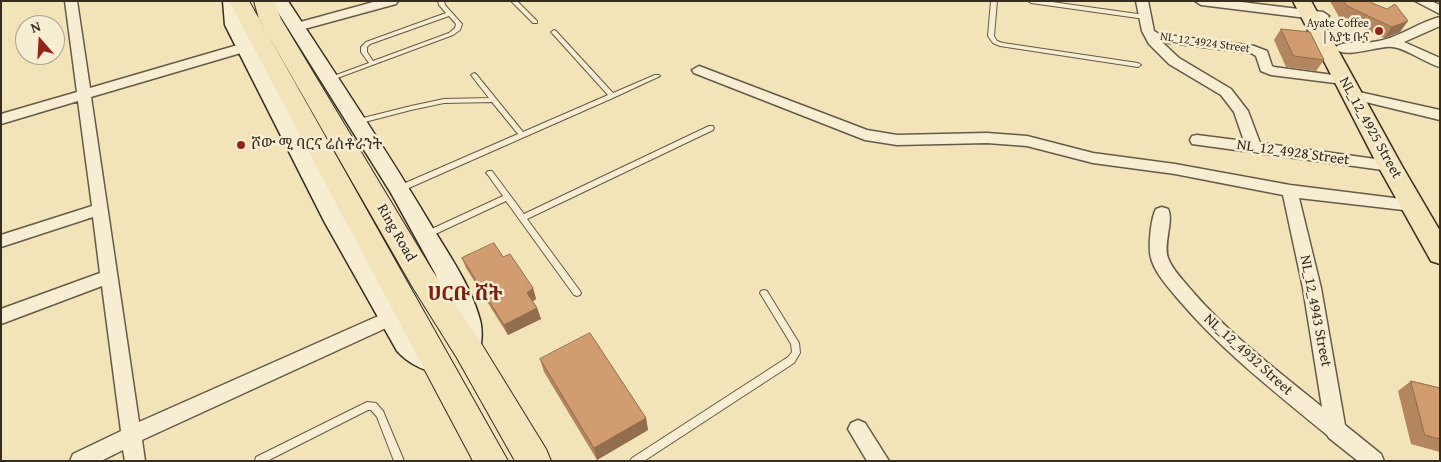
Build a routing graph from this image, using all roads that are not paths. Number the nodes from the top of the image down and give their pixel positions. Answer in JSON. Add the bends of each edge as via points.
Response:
{"nodes":[{"id":1,"x":71,"y":1,"type":"edge"},
{"id":2,"x":230,"y":1,"type":"edge"},
{"id":3,"x":239,"y":1,"type":"edge"},
{"id":4,"x":264,"y":1,"type":"edge"},
{"id":5,"x":280,"y":1,"type":"edge"},
{"id":6,"x":392,"y":1,"type":"edge"},
{"id":7,"x":441,"y":1,"type":"edge"},
{"id":8,"x":514,"y":1,"type":"edge"},
{"id":9,"x":994,"y":1,"type":"edge"},
{"id":10,"x":1031,"y":1,"type":"edge"},
{"id":11,"x":1142,"y":1,"type":"edge"},
{"id":12,"x":1201,"y":1,"type":"edge"},
{"id":13,"x":1421,"y":1,"type":"edge"},
{"id":14,"x":1313,"y":8,"type":"edge"},
{"id":15,"x":1440,"y":10,"type":"edge"},
{"id":16,"x":450,"y":14,"type":"junction"},
{"id":17,"x":1145,"y":17,"type":"junction"},
{"id":18,"x":1440,"y":21,"type":"edge"},
{"id":19,"x":535,"y":22,"type":"dead end"},
{"id":20,"x":297,"y":27,"type":"junction"},
{"id":21,"x":554,"y":32,"type":"dead end"},
{"id":22,"x":1151,"y":34,"type":"junction"},
{"id":23,"x":1395,"y":43,"type":"junction"},
{"id":24,"x":246,"y":47,"type":"junction"},
{"id":25,"x":1341,"y":48,"type":"junction"},
{"id":26,"x":372,"y":63,"type":"junction"},
{"id":27,"x":1440,"y":63,"type":"edge"},
{"id":28,"x":1138,"y":65,"type":"dead end"},
{"id":29,"x":699,"y":70,"type":"dead end"},
{"id":30,"x":474,"y":75,"type":"dead end"},
{"id":31,"x":657,"y":76,"type":"dead end"},
{"id":32,"x":330,"y":79,"type":"junction"},
{"id":33,"x":1354,"y":90,"type":"junction"},
{"id":34,"x":85,"y":95,"type":"junction"},
{"id":35,"x":613,"y":96,"type":"junction"},
{"id":36,"x":494,"y":100,"type":"junction"},
{"id":37,"x":1440,"y":115,"type":"edge"},
{"id":38,"x":1,"y":119,"type":"edge"},
{"id":39,"x":357,"y":122,"type":"junction"},
{"id":40,"x":711,"y":128,"type":"dead end"},
{"id":41,"x":522,"y":135,"type":"junction"},
{"id":42,"x":1197,"y":140,"type":"dead end"},
{"id":43,"x":1254,"y":148,"type":"junction"},
{"id":44,"x":1390,"y":166,"type":"junction"},
{"id":45,"x":490,"y":173,"type":"dead end"},
{"id":46,"x":399,"y":189,"type":"junction"},
{"id":47,"x":1290,"y":191,"type":"junction"},
{"id":48,"x":507,"y":197,"type":"junction"},
{"id":49,"x":1412,"y":205,"type":"junction"},
{"id":50,"x":100,"y":209,"type":"junction"},
{"id":51,"x":1162,"y":213,"type":"dead end"},
{"id":52,"x":522,"y":218,"type":"junction"},
{"id":53,"x":1440,"y":218,"type":"edge"},
{"id":54,"x":426,"y":235,"type":"junction"},
{"id":55,"x":1,"y":241,"type":"edge"},
{"id":56,"x":1440,"y":254,"type":"edge"},
{"id":57,"x":110,"y":276,"type":"junction"},
{"id":58,"x":577,"y":293,"type":"dead end"},
{"id":59,"x":764,"y":293,"type":"dead end"},
{"id":60,"x":1,"y":317,"type":"edge"},
{"id":61,"x":391,"y":318,"type":"junction"},
{"id":62,"x":468,"y":350,"type":"junction"},
{"id":63,"x":436,"y":362,"type":"junction"},
{"id":64,"x":858,"y":429,"type":"dead end"},
{"id":65,"x":1336,"y":432,"type":"junction"},
{"id":66,"x":132,"y":435,"type":"junction"},
{"id":67,"x":259,"y":460,"type":"edge"},
{"id":68,"x":80,"y":461,"type":"edge"},
{"id":69,"x":135,"y":461,"type":"edge"},
{"id":70,"x":398,"y":461,"type":"edge"},
{"id":71,"x":491,"y":461,"type":"edge"},
{"id":72,"x":534,"y":461,"type":"edge"},
{"id":73,"x":635,"y":461,"type":"edge"},
{"id":74,"x":879,"y":461,"type":"edge"},
{"id":75,"x":1374,"y":461,"type":"edge"}],
"edges":[{"from":1,"to":34,"type":"street"},
{"from":2,"to":24,"type":"street","via":[[234,25]]},
{"from":3,"to":63,"type":"highway","name":"Ring Road"},
{"from":4,"to":62,"type":"highway","name":"Ring Road","via":[[270,18]]},
{"from":5,"to":20,"type":"street"},
{"from":6,"to":20,"type":"street"},
{"from":7,"to":16,"type":"lane"},
{"from":8,"to":19,"type":"lane"},
{"from":9,"to":28,"type":"lane","via":[[991,36],[995,42]]},
{"from":10,"to":17,"type":"lane"},
{"from":11,"to":17,"type":"street"},
{"from":12,"to":14,"type":"street"},
{"from":13,"to":15,"type":"street"},
{"from":14,"to":25,"type":"main road","name":"NL_12_4925 Street"},
{"from":14,"to":33,"type":"main road","name":"NL_12_4925 Street"},
{"from":16,"to":26,"type":"lane","via":[[368,44],[364,52]]},
{"from":16,"to":26,"type":"lane","via":[[459,24],[451,34]]},
{"from":17,"to":22,"type":"street"},
{"from":18,"to":23,"type":"street"},
{"from":20,"to":32,"type":"street"},
{"from":21,"to":35,"type":"lane"},
{"from":22,"to":33,"type":"street","name":"NL_12_4924 Street","via":[[1258,51],[1271,72]]},
{"from":22,"to":43,"type":"street","via":[[1174,61],[1226,92],[1241,111]]},
{"from":23,"to":25,"type":"street"},
{"from":23,"to":27,"type":"street"},
{"from":24,"to":34,"type":"street"},
{"from":24,"to":61,"type":"street","via":[[335,221]]},
{"from":25,"to":33,"type":"main road","name":"NL_12_4925 Street"},
{"from":26,"to":32,"type":"lane"},
{"from":29,"to":47,"type":"street","via":[[864,135],[897,140],[987,138],[1027,141],[1093,158],[1176,169]]},
{"from":30,"to":36,"type":"lane"},
{"from":31,"to":35,"type":"lane"},
{"from":32,"to":39,"type":"street"},
{"from":33,"to":37,"type":"street"},
{"from":33,"to":44,"type":"main road","name":"NL_12_4925 Street"},
{"from":33,"to":53,"type":"main road","name":"NL_12_4925 Street"},
{"from":34,"to":38,"type":"street"},
{"from":34,"to":50,"type":"street"},
{"from":35,"to":41,"type":"lane"},
{"from":36,"to":39,"type":"lane","via":[[444,101]]},
{"from":36,"to":41,"type":"lane"},
{"from":39,"to":46,"type":"street"},
{"from":40,"to":52,"type":"lane"},
{"from":41,"to":46,"type":"lane"},
{"from":42,"to":43,"type":"street","name":"NL_12_4928 Street"},
{"from":43,"to":44,"type":"street","name":"NL_12_4928 Street"},
{"from":44,"to":49,"type":"main road","name":"NL_12_4925 Street"},
{"from":45,"to":48,"type":"lane"},
{"from":46,"to":54,"type":"street"},
{"from":47,"to":49,"type":"street"},
{"from":47,"to":65,"type":"street","name":"NL_12_4943 Street","via":[[1312,288]]},
{"from":48,"to":52,"type":"lane"},
{"from":48,"to":54,"type":"lane"},
{"from":49,"to":56,"type":"main road","name":"NL_12_4925 Street"},
{"from":50,"to":55,"type":"street"},
{"from":50,"to":57,"type":"street"},
{"from":51,"to":65,"type":"street","name":"NL_12_4932 Street","via":[[1159,257],[1171,278],[1210,324]]},
{"from":52,"to":58,"type":"lane"},
{"from":54,"to":62,"type":"street","via":[[464,309],[468,322]]},
{"from":57,"to":60,"type":"street"},
{"from":57,"to":66,"type":"street"},
{"from":59,"to":73,"type":"lane","via":[[795,344],[796,353],[792,360]]},
{"from":61,"to":63,"type":"street","via":[[412,351]]},
{"from":61,"to":66,"type":"street"},
{"from":62,"to":72,"type":"highway","name":"Ring Road"},
{"from":63,"to":71,"type":"highway","name":"Ring Road"},
{"from":64,"to":74,"type":"street"},
{"from":65,"to":75,"type":"street","name":"NL_12_4932 Street"},
{"from":66,"to":68,"type":"street"},
{"from":66,"to":69,"type":"street"},
{"from":67,"to":70,"type":"lane","via":[[367,406],[373,406],[380,414]]}]}
